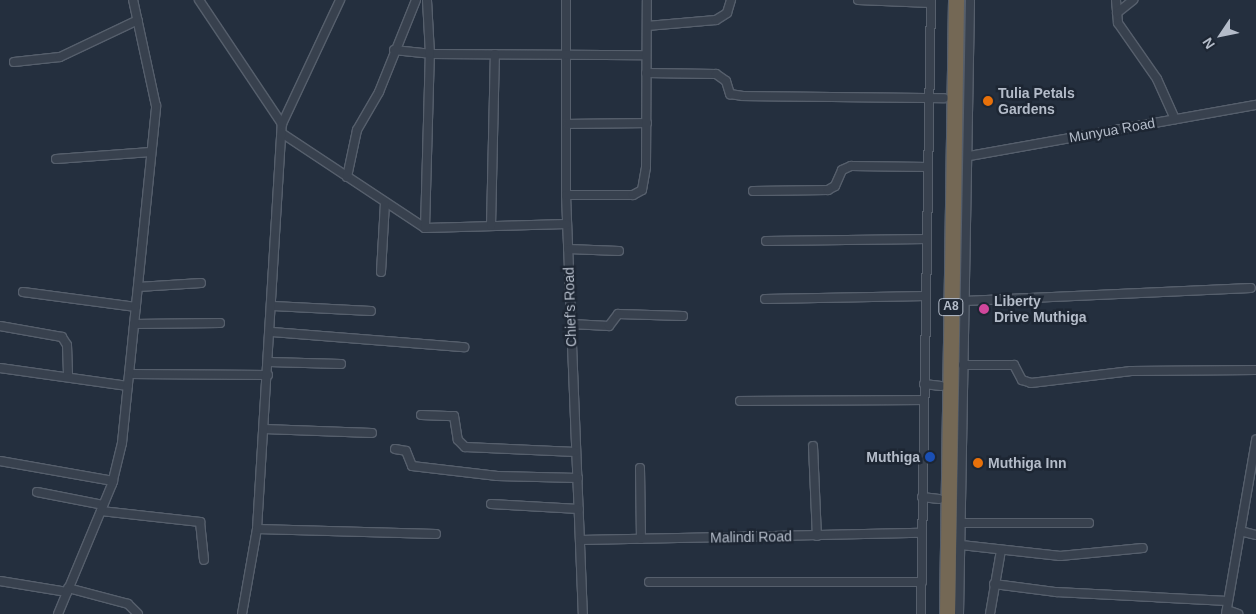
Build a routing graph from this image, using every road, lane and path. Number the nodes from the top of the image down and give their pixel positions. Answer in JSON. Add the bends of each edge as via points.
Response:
{"nodes":[{"id":1,"x":133,"y":0,"type":"edge"},
{"id":2,"x":200,"y":0,"type":"edge"},
{"id":3,"x":330,"y":0,"type":"edge"},
{"id":4,"x":416,"y":0,"type":"edge"},
{"id":5,"x":427,"y":0,"type":"edge"},
{"id":6,"x":566,"y":0,"type":"edge"},
{"id":7,"x":647,"y":0,"type":"edge"},
{"id":8,"x":731,"y":0,"type":"edge"},
{"id":9,"x":858,"y":0,"type":"edge"},
{"id":10,"x":956,"y":0,"type":"edge"},
{"id":11,"x":970,"y":0,"type":"edge"},
{"id":12,"x":1116,"y":0,"type":"edge"},
{"id":13,"x":1133,"y":0,"type":"edge"},
{"id":14,"x":936,"y":1,"type":"edge"},
{"id":15,"x":340,"y":2,"type":"edge"},
{"id":16,"x":1117,"y":13,"type":"junction"},
{"id":17,"x":138,"y":20,"type":"junction"},
{"id":18,"x":647,"y":26,"type":"junction"},
{"id":19,"x":394,"y":50,"type":"junction"},
{"id":20,"x":430,"y":54,"type":"junction"},
{"id":21,"x":494,"y":54,"type":"junction"},
{"id":22,"x":565,"y":55,"type":"junction"},
{"id":23,"x":646,"y":55,"type":"junction"},
{"id":24,"x":14,"y":62,"type":"dead end"},
{"id":25,"x":646,"y":73,"type":"junction"},
{"id":26,"x":961,"y":84,"type":"junction"},
{"id":27,"x":944,"y":98,"type":"junction"},
{"id":28,"x":928,"y":100,"type":"junction"},
{"id":29,"x":1256,"y":105,"type":"edge"},
{"id":30,"x":1175,"y":119,"type":"junction"},
{"id":31,"x":647,"y":123,"type":"junction"},
{"id":32,"x":282,"y":124,"type":"junction"},
{"id":33,"x":567,"y":124,"type":"junction"},
{"id":34,"x":961,"y":126,"type":"junction"},
{"id":35,"x":284,"y":134,"type":"junction"},
{"id":36,"x":151,"y":152,"type":"junction"},
{"id":37,"x":969,"y":156,"type":"junction"},
{"id":38,"x":56,"y":159,"type":"dead end"},
{"id":39,"x":928,"y":167,"type":"junction"},
{"id":40,"x":347,"y":177,"type":"junction"},
{"id":41,"x":753,"y":191,"type":"dead end"},
{"id":42,"x":566,"y":195,"type":"junction"},
{"id":43,"x":385,"y":204,"type":"junction"},
{"id":44,"x":567,"y":224,"type":"junction"},
{"id":45,"x":491,"y":226,"type":"junction"},
{"id":46,"x":425,"y":228,"type":"junction"},
{"id":47,"x":926,"y":239,"type":"junction"},
{"id":48,"x":959,"y":240,"type":"junction"},
{"id":49,"x":766,"y":241,"type":"dead end"},
{"id":50,"x":568,"y":249,"type":"junction"},
{"id":51,"x":619,"y":251,"type":"dead end"},
{"id":52,"x":381,"y":272,"type":"dead end"},
{"id":53,"x":201,"y":283,"type":"dead end"},
{"id":54,"x":138,"y":287,"type":"junction"},
{"id":55,"x":1251,"y":288,"type":"dead end"},
{"id":56,"x":23,"y":292,"type":"dead end"},
{"id":57,"x":926,"y":296,"type":"junction"},
{"id":58,"x":765,"y":299,"type":"dead end"},
{"id":59,"x":964,"y":301,"type":"junction"},
{"id":60,"x":273,"y":306,"type":"junction"},
{"id":61,"x":136,"y":307,"type":"junction"},
{"id":62,"x":371,"y":311,"type":"dead end"},
{"id":63,"x":683,"y":316,"type":"dead end"},
{"id":64,"x":220,"y":323,"type":"dead end"},
{"id":65,"x":134,"y":324,"type":"junction"},
{"id":66,"x":571,"y":324,"type":"junction"},
{"id":67,"x":0,"y":326,"type":"edge"},
{"id":68,"x":272,"y":332,"type":"junction"},
{"id":69,"x":464,"y":347,"type":"dead end"},
{"id":70,"x":270,"y":362,"type":"junction"},
{"id":71,"x":341,"y":364,"type":"dead end"},
{"id":72,"x":963,"y":365,"type":"junction"},
{"id":73,"x":0,"y":368,"type":"edge"},
{"id":74,"x":1256,"y":370,"type":"edge"},
{"id":75,"x":129,"y":374,"type":"junction"},
{"id":76,"x":268,"y":375,"type":"junction"},
{"id":77,"x":68,"y":378,"type":"junction"},
{"id":78,"x":924,"y":384,"type":"junction"},
{"id":79,"x":128,"y":386,"type":"junction"},
{"id":80,"x":941,"y":386,"type":"junction"},
{"id":81,"x":924,"y":400,"type":"junction"},
{"id":82,"x":740,"y":401,"type":"dead end"},
{"id":83,"x":421,"y":414,"type":"dead end"},
{"id":84,"x":264,"y":427,"type":"junction"},
{"id":85,"x":347,"y":428,"type":"dead end"},
{"id":86,"x":372,"y":433,"type":"dead end"},
{"id":87,"x":1256,"y":440,"type":"edge"},
{"id":88,"x":813,"y":446,"type":"dead end"},
{"id":89,"x":395,"y":449,"type":"dead end"},
{"id":90,"x":576,"y":452,"type":"junction"},
{"id":91,"x":0,"y":461,"type":"edge"},
{"id":92,"x":640,"y":468,"type":"dead end"},
{"id":93,"x":578,"y":478,"type":"junction"},
{"id":94,"x":113,"y":481,"type":"junction"},
{"id":95,"x":36,"y":492,"type":"dead end"},
{"id":96,"x":922,"y":498,"type":"junction"},
{"id":97,"x":949,"y":498,"type":"junction"},
{"id":98,"x":491,"y":504,"type":"dead end"},
{"id":99,"x":102,"y":508,"type":"junction"},
{"id":100,"x":579,"y":509,"type":"junction"},
{"id":101,"x":961,"y":523,"type":"junction"},
{"id":102,"x":1089,"y":523,"type":"dead end"},
{"id":103,"x":257,"y":529,"type":"junction"},
{"id":104,"x":1240,"y":531,"type":"junction"},
{"id":105,"x":921,"y":533,"type":"junction"},
{"id":106,"x":436,"y":534,"type":"dead end"},
{"id":107,"x":1256,"y":535,"type":"edge"},
{"id":108,"x":817,"y":536,"type":"junction"},
{"id":109,"x":640,"y":539,"type":"junction"},
{"id":110,"x":580,"y":540,"type":"junction"},
{"id":111,"x":961,"y":545,"type":"junction"},
{"id":112,"x":1144,"y":548,"type":"dead end"},
{"id":113,"x":1000,"y":550,"type":"junction"},
{"id":114,"x":204,"y":560,"type":"dead end"},
{"id":115,"x":0,"y":581,"type":"edge"},
{"id":116,"x":649,"y":582,"type":"dead end"},
{"id":117,"x":922,"y":582,"type":"junction"},
{"id":118,"x":994,"y":584,"type":"junction"},
{"id":119,"x":68,"y":590,"type":"junction"},
{"id":120,"x":1228,"y":601,"type":"junction"},
{"id":121,"x":1226,"y":612,"type":"edge"},
{"id":122,"x":58,"y":614,"type":"edge"},
{"id":123,"x":138,"y":614,"type":"edge"},
{"id":124,"x":242,"y":614,"type":"edge"},
{"id":125,"x":583,"y":614,"type":"edge"},
{"id":126,"x":921,"y":614,"type":"edge"},
{"id":127,"x":937,"y":614,"type":"edge"},
{"id":128,"x":947,"y":614,"type":"edge"},
{"id":129,"x":959,"y":614,"type":"edge"},
{"id":130,"x":990,"y":614,"type":"edge"},
{"id":131,"x":1238,"y":614,"type":"edge"}],
"edges":[{"from":1,"to":17,"type":"street"},
{"from":2,"to":32,"type":"street"},
{"from":3,"to":15,"type":"street"},
{"from":4,"to":19,"type":"street"},
{"from":5,"to":20,"type":"street"},
{"from":6,"to":22,"type":"street","name":"Chief's Road"},
{"from":7,"to":18,"type":"street"},
{"from":8,"to":18,"type":"street","via":[[728,13],[716,20]]},
{"from":9,"to":14,"type":"street"},
{"from":10,"to":26,"type":"highway","number":"A8"},
{"from":11,"to":26,"type":"street"},
{"from":12,"to":16,"type":"street"},
{"from":13,"to":16,"type":"street"},
{"from":14,"to":27,"type":"highway","number":"A8"},
{"from":14,"to":28,"type":"street"},
{"from":15,"to":32,"type":"street"},
{"from":16,"to":30,"type":"street","via":[[1118,23],[1157,79]]},
{"from":17,"to":24,"type":"street","via":[[60,57]]},
{"from":17,"to":36,"type":"street","via":[[156,106]]},
{"from":18,"to":23,"type":"street"},
{"from":19,"to":20,"type":"street"},
{"from":19,"to":40,"type":"street","via":[[378,92],[357,130]]},
{"from":20,"to":21,"type":"street"},
{"from":20,"to":46,"type":"street"},
{"from":21,"to":22,"type":"street"},
{"from":21,"to":45,"type":"street"},
{"from":22,"to":23,"type":"street"},
{"from":22,"to":33,"type":"street","name":"Chief's Road"},
{"from":23,"to":25,"type":"street"},
{"from":25,"to":28,"type":"street","via":[[716,74],[726,81],[730,94],[743,96]]},
{"from":25,"to":31,"type":"street"},
{"from":26,"to":34,"type":"highway","number":"A8"},
{"from":27,"to":28,"type":"street"},
{"from":27,"to":80,"type":"highway","number":"A8"},
{"from":28,"to":39,"type":"street"},
{"from":29,"to":30,"type":"street","name":"Munyua Road"},
{"from":30,"to":37,"type":"street","name":"Munyua Road"},
{"from":31,"to":33,"type":"street"},
{"from":31,"to":42,"type":"street","via":[[646,167],[639,194]]},
{"from":32,"to":35,"type":"street"},
{"from":33,"to":42,"type":"street","name":"Chief's Road"},
{"from":34,"to":37,"type":"street"},
{"from":34,"to":48,"type":"highway","number":"A8"},
{"from":35,"to":40,"type":"street"},
{"from":35,"to":60,"type":"street"},
{"from":36,"to":38,"type":"street"},
{"from":36,"to":54,"type":"street"},
{"from":37,"to":48,"type":"street"},
{"from":39,"to":41,"type":"street","via":[[851,166],[842,170],[834,186],[828,190]]},
{"from":39,"to":47,"type":"street"},
{"from":40,"to":43,"type":"street"},
{"from":42,"to":44,"type":"street","name":"Chief's Road"},
{"from":43,"to":46,"type":"street"},
{"from":43,"to":52,"type":"street"},
{"from":44,"to":45,"type":"street"},
{"from":44,"to":50,"type":"street","name":"Chief's Road"},
{"from":45,"to":46,"type":"street"},
{"from":47,"to":49,"type":"street"},
{"from":47,"to":57,"type":"street"},
{"from":48,"to":59,"type":"street"},
{"from":48,"to":97,"type":"highway","number":"A8"},
{"from":50,"to":51,"type":"street"},
{"from":50,"to":66,"type":"street","name":"Chief's Road"},
{"from":53,"to":54,"type":"street"},
{"from":54,"to":61,"type":"street"},
{"from":55,"to":59,"type":"street"},
{"from":56,"to":61,"type":"street"},
{"from":57,"to":58,"type":"street"},
{"from":57,"to":78,"type":"street"},
{"from":59,"to":72,"type":"street"},
{"from":60,"to":62,"type":"street"},
{"from":60,"to":68,"type":"street"},
{"from":61,"to":65,"type":"street"},
{"from":63,"to":66,"type":"street","via":[[618,314],[609,326]]},
{"from":64,"to":65,"type":"street"},
{"from":65,"to":75,"type":"street"},
{"from":66,"to":90,"type":"street","name":"Chief's Road"},
{"from":67,"to":77,"type":"street","via":[[62,337],[67,345]]},
{"from":68,"to":69,"type":"street"},
{"from":68,"to":70,"type":"street"},
{"from":70,"to":71,"type":"street"},
{"from":70,"to":76,"type":"street"},
{"from":72,"to":74,"type":"street","via":[[1014,365],[1020,370],[1022,380],[1031,383],[1131,371]]},
{"from":72,"to":97,"type":"street"},
{"from":73,"to":77,"type":"street"},
{"from":75,"to":76,"type":"street"},
{"from":75,"to":79,"type":"street"},
{"from":76,"to":84,"type":"street"},
{"from":77,"to":79,"type":"street"},
{"from":78,"to":80,"type":"street"},
{"from":78,"to":81,"type":"street"},
{"from":79,"to":94,"type":"street","via":[[120,457]]},
{"from":80,"to":97,"type":"highway","number":"A8"},
{"from":81,"to":82,"type":"street"},
{"from":81,"to":96,"type":"street"},
{"from":83,"to":90,"type":"street","via":[[454,416],[458,440],[465,447]]},
{"from":84,"to":85,"type":"street"},
{"from":84,"to":86,"type":"street"},
{"from":84,"to":103,"type":"street"},
{"from":87,"to":104,"type":"street"},
{"from":88,"to":108,"type":"street"},
{"from":89,"to":93,"type":"street","via":[[406,451],[412,466],[497,476]]},
{"from":90,"to":93,"type":"street","name":"Chief's Road"},
{"from":91,"to":94,"type":"street"},
{"from":92,"to":109,"type":"street"},
{"from":93,"to":100,"type":"street","name":"Chief's Road"},
{"from":94,"to":99,"type":"street"},
{"from":95,"to":99,"type":"street"},
{"from":96,"to":97,"type":"street"},
{"from":96,"to":105,"type":"street"},
{"from":97,"to":101,"type":"street"},
{"from":97,"to":127,"type":"highway","number":"A8"},
{"from":97,"to":128,"type":"highway","number":"A8"},
{"from":98,"to":100,"type":"street"},
{"from":99,"to":114,"type":"street","via":[[200,522]]},
{"from":99,"to":119,"type":"street"},
{"from":100,"to":110,"type":"street","name":"Chief's Road"},
{"from":101,"to":102,"type":"street"},
{"from":101,"to":111,"type":"street"},
{"from":103,"to":106,"type":"street"},
{"from":103,"to":124,"type":"street"},
{"from":104,"to":107,"type":"street"},
{"from":104,"to":120,"type":"street"},
{"from":105,"to":108,"type":"street","name":"Malindi Road"},
{"from":105,"to":117,"type":"street"},
{"from":108,"to":109,"type":"street","name":"Malindi Road"},
{"from":109,"to":110,"type":"street","name":"Malindi Road"},
{"from":110,"to":125,"type":"street","name":"Chief's Road"},
{"from":111,"to":113,"type":"street"},
{"from":111,"to":129,"type":"street"},
{"from":112,"to":113,"type":"street","via":[[1060,556]]},
{"from":113,"to":118,"type":"street"},
{"from":115,"to":119,"type":"street"},
{"from":116,"to":117,"type":"street"},
{"from":117,"to":126,"type":"street"},
{"from":118,"to":120,"type":"street","via":[[1056,592]]},
{"from":118,"to":130,"type":"street"},
{"from":119,"to":122,"type":"street"},
{"from":119,"to":123,"type":"street","via":[[128,604]]},
{"from":120,"to":121,"type":"street"},
{"from":121,"to":131,"type":"street"}]}
